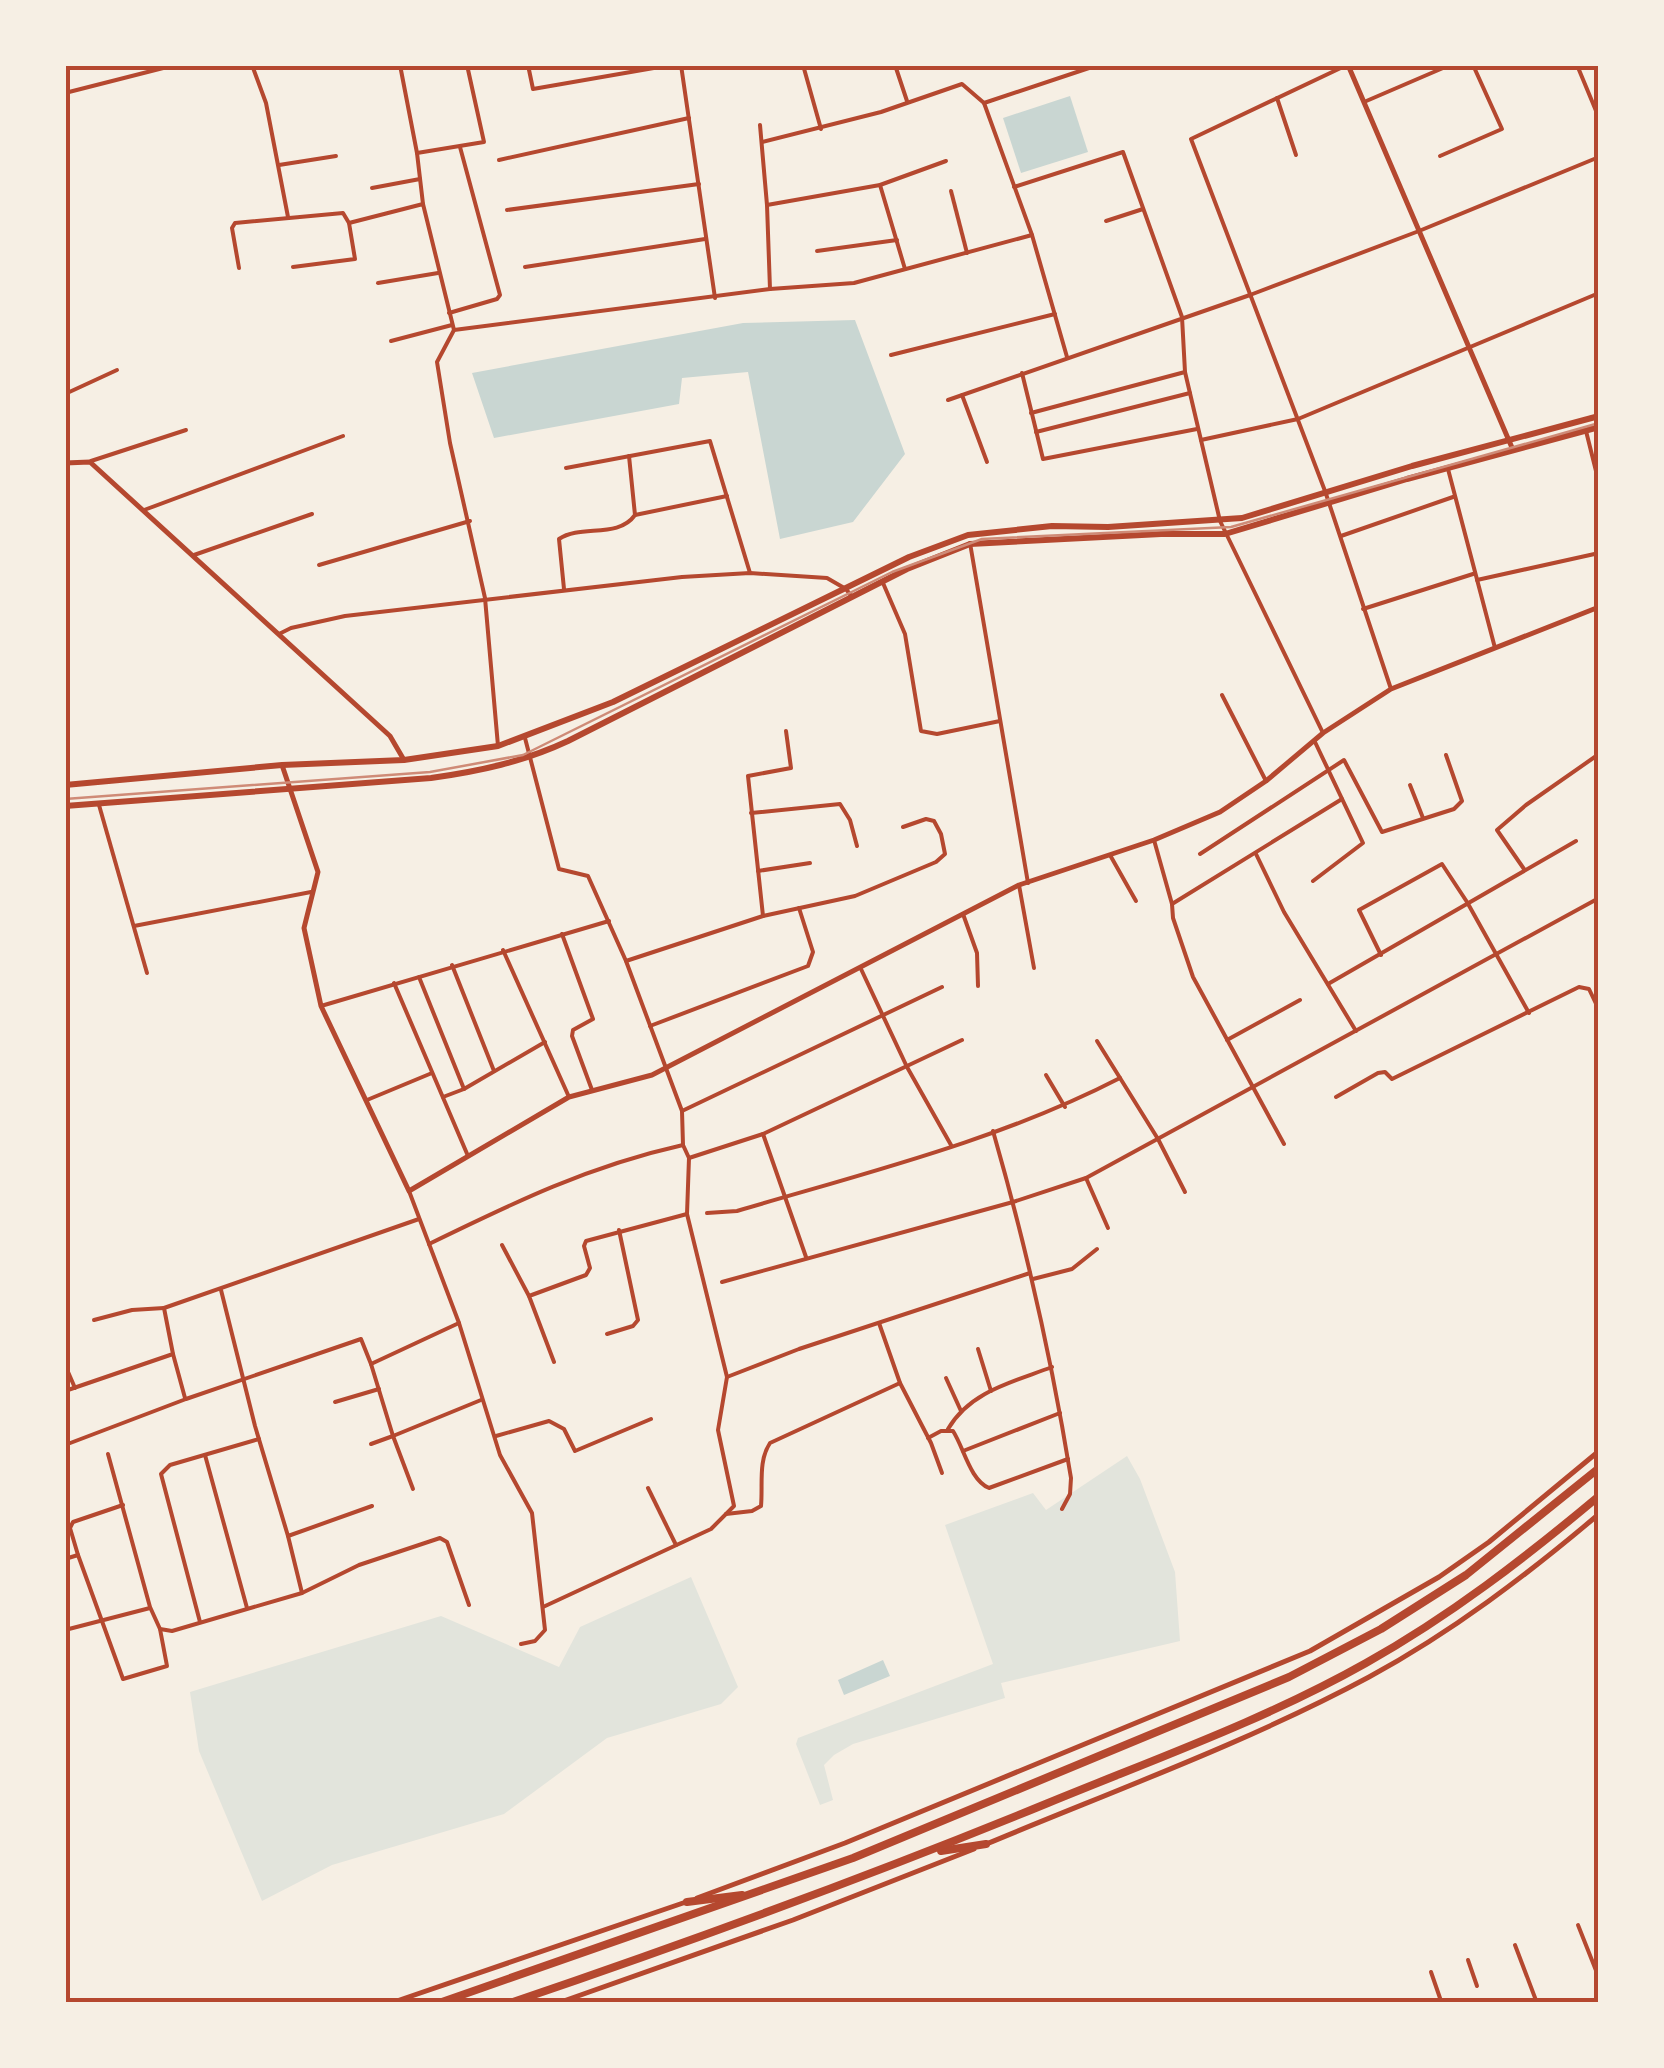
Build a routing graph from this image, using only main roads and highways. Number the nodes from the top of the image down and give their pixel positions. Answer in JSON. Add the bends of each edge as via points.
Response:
{"nodes":[{"id":1,"x":1599,"y":416,"type":"edge"},
{"id":2,"x":1599,"y":428,"type":"edge"},
{"id":3,"x":969,"y":540,"type":"junction"},
{"id":4,"x":65,"y":784,"type":"edge"},
{"id":5,"x":65,"y":806,"type":"edge"},
{"id":6,"x":1599,"y":1468,"type":"edge"},
{"id":7,"x":1599,"y":1496,"type":"edge"},
{"id":8,"x":986,"y":1844,"type":"road end"},
{"id":9,"x":900,"y":1864,"type":"junction"},
{"id":10,"x":768,"y":1890,"type":"junction"},
{"id":11,"x":687,"y":1902,"type":"road end"},
{"id":12,"x":440,"y":2003,"type":"edge"},
{"id":13,"x":510,"y":2003,"type":"edge"}],
"edges":[{"from":1,"to":3,"type":"main road","via":[[1242,518],[1052,526]]},
{"from":2,"to":3,"type":"main road","via":[[1225,534]]},
{"from":3,"to":4,"type":"main road","via":[[909,557],[614,702],[498,746],[404,760]]},
{"from":3,"to":5,"type":"main road","via":[[530,758],[431,778]]},
{"from":6,"to":10,"type":"highway","via":[[1478,1566],[1335,1654]]},
{"from":7,"to":9,"type":"highway","via":[[1461,1604],[1334,1680]]},
{"from":8,"to":9,"type":"highway"},
{"from":9,"to":13,"type":"highway"},
{"from":10,"to":11,"type":"highway"},
{"from":10,"to":12,"type":"highway"}]}
